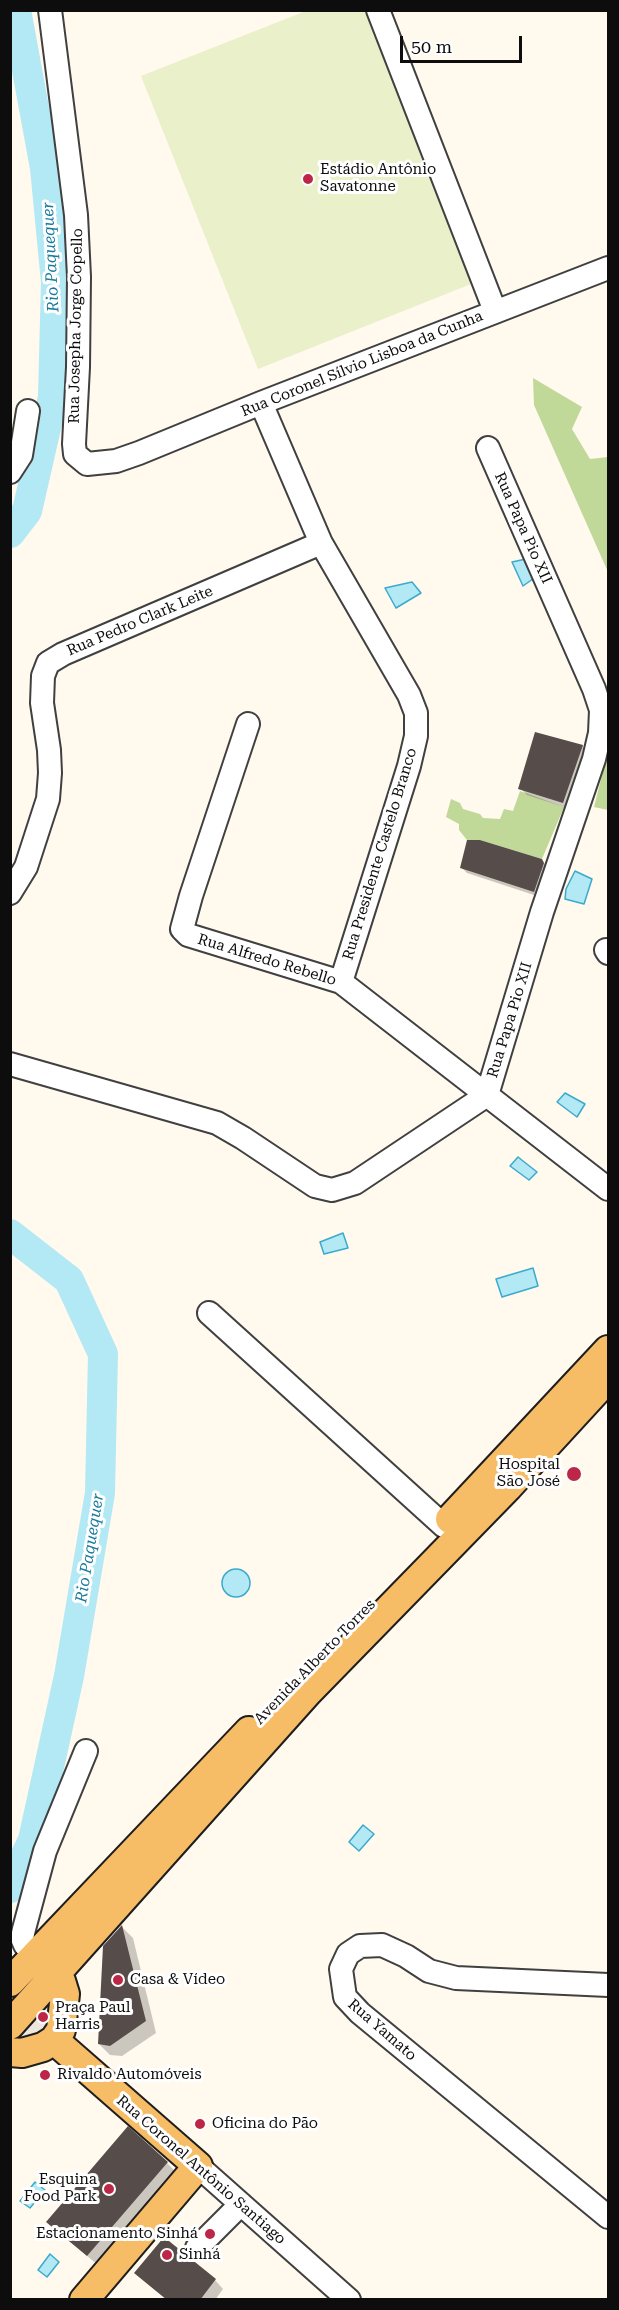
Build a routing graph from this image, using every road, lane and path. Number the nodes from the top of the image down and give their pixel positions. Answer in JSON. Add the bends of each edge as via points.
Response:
{"nodes":[{"id":1,"x":50,"y":10,"type":"edge"},
{"id":2,"x":378,"y":10,"type":"edge"},
{"id":3,"x":609,"y":268,"type":"edge"},
{"id":4,"x":495,"y":311,"type":"junction"},
{"id":5,"x":261,"y":403,"type":"junction"},
{"id":6,"x":28,"y":411,"type":"dead end"},
{"id":7,"x":488,"y":448,"type":"dead end"},
{"id":8,"x":116,"y":461,"type":"joint"},
{"id":9,"x":10,"y":472,"type":"edge"},
{"id":10,"x":321,"y":543,"type":"junction"},
{"id":11,"x":248,"y":724,"type":"dead end"},
{"id":12,"x":10,"y":893,"type":"edge"},
{"id":13,"x":341,"y":982,"type":"junction"},
{"id":14,"x":10,"y":1064,"type":"edge"},
{"id":15,"x":487,"y":1095,"type":"junction"},
{"id":16,"x":609,"y":1189,"type":"edge"},
{"id":17,"x":209,"y":1312,"type":"dead end"},
{"id":18,"x":609,"y":1350,"type":"edge"},
{"id":19,"x":603,"y":1380,"type":"edge"},
{"id":20,"x":444,"y":1526,"type":"junction"},
{"id":21,"x":87,"y":1751,"type":"dead end"},
{"id":22,"x":22,"y":1970,"type":"edge"},
{"id":23,"x":57,"y":1975,"type":"junction"},
{"id":24,"x":609,"y":1985,"type":"edge"},
{"id":25,"x":10,"y":2025,"type":"edge"},
{"id":26,"x":54,"y":2040,"type":"junction"},
{"id":27,"x":10,"y":2052,"type":"edge"},
{"id":28,"x":198,"y":2166,"type":"junction"},
{"id":29,"x":241,"y":2204,"type":"junction"},
{"id":30,"x":608,"y":2215,"type":"edge"},
{"id":31,"x":197,"y":2248,"type":"dead end"},
{"id":32,"x":84,"y":2300,"type":"edge"},
{"id":33,"x":349,"y":2300,"type":"edge"}],
"edges":[{"from":1,"to":8,"type":"street","name":"Rua Josepha Jorge Copello","via":[[76,215],[79,288],[75,454],[87,464]]},
{"from":2,"to":4,"type":"street"},
{"from":3,"to":4,"type":"street","name":"Rua Coronel Sílvio Lisboa da Cunha"},
{"from":4,"to":5,"type":"street","name":"Rua Coronel Sílvio Lisboa da Cunha"},
{"from":5,"to":8,"type":"street","name":"Rua Coronel Sílvio Lisboa da Cunha"},
{"from":5,"to":10,"type":"street","name":"Rua Presidente Castelo Branco"},
{"from":6,"to":9,"type":"street","via":[[21,455]]},
{"from":7,"to":15,"type":"street","name":"Rua Papa Pio XII","via":[[601,710],[594,759],[542,912]]},
{"from":10,"to":12,"type":"street","name":"Rua Pedro Clark Leite","via":[[48,663],[43,676],[42,703],[50,750],[48,799],[26,867]]},
{"from":10,"to":13,"type":"street","name":"Rua Presidente Castelo Branco","via":[[416,713],[416,736],[409,766]]},
{"from":11,"to":13,"type":"street","name":"Rua Alfredo Rebello","via":[[183,929],[188,935]]},
{"from":13,"to":15,"type":"street","name":"Rua Alfredo Rebello"},
{"from":14,"to":15,"type":"street","name":"Rua Papa Pio XII","via":[[217,1123],[315,1186],[332,1190],[355,1183]]},
{"from":15,"to":16,"type":"street","name":"Rua Alfredo Rebello"},
{"from":17,"to":20,"type":"street"},
{"from":18,"to":19,"type":"main road","name":"Avenida Alberto Torres"},
{"from":19,"to":20,"type":"main road","name":"Avenida Alberto Torres"},
{"from":19,"to":23,"type":"main road","name":"Avenida Alberto Torres","via":[[508,1487],[308,1692]]},
{"from":20,"to":22,"type":"main road","name":"Avenida Alberto Torres"},
{"from":21,"to":22,"type":"street","via":[[45,1851],[22,1938]]},
{"from":22,"to":23,"type":"main road"},
{"from":23,"to":25,"type":"main road","name":"Avenida Alberto Torres"},
{"from":23,"to":26,"type":"main road","via":[[65,1994],[65,2010],[61,2030]]},
{"from":24,"to":30,"type":"street","name":"Rua Yamato","via":[[456,1978],[429,1971],[382,1945],[360,1946],[348,1954],[341,1969],[345,1997],[360,2013]]},
{"from":26,"to":27,"type":"main road","via":[[22,2053]]},
{"from":26,"to":28,"type":"main road","name":"Rua Coronel Antônio Santiago"},
{"from":28,"to":29,"type":"street","name":"Rua Coronel Antônio Santiago"},
{"from":28,"to":32,"type":"main road"},
{"from":29,"to":31,"type":"street"},
{"from":29,"to":33,"type":"street","name":"Rua Coronel Antônio Santiago"}]}
